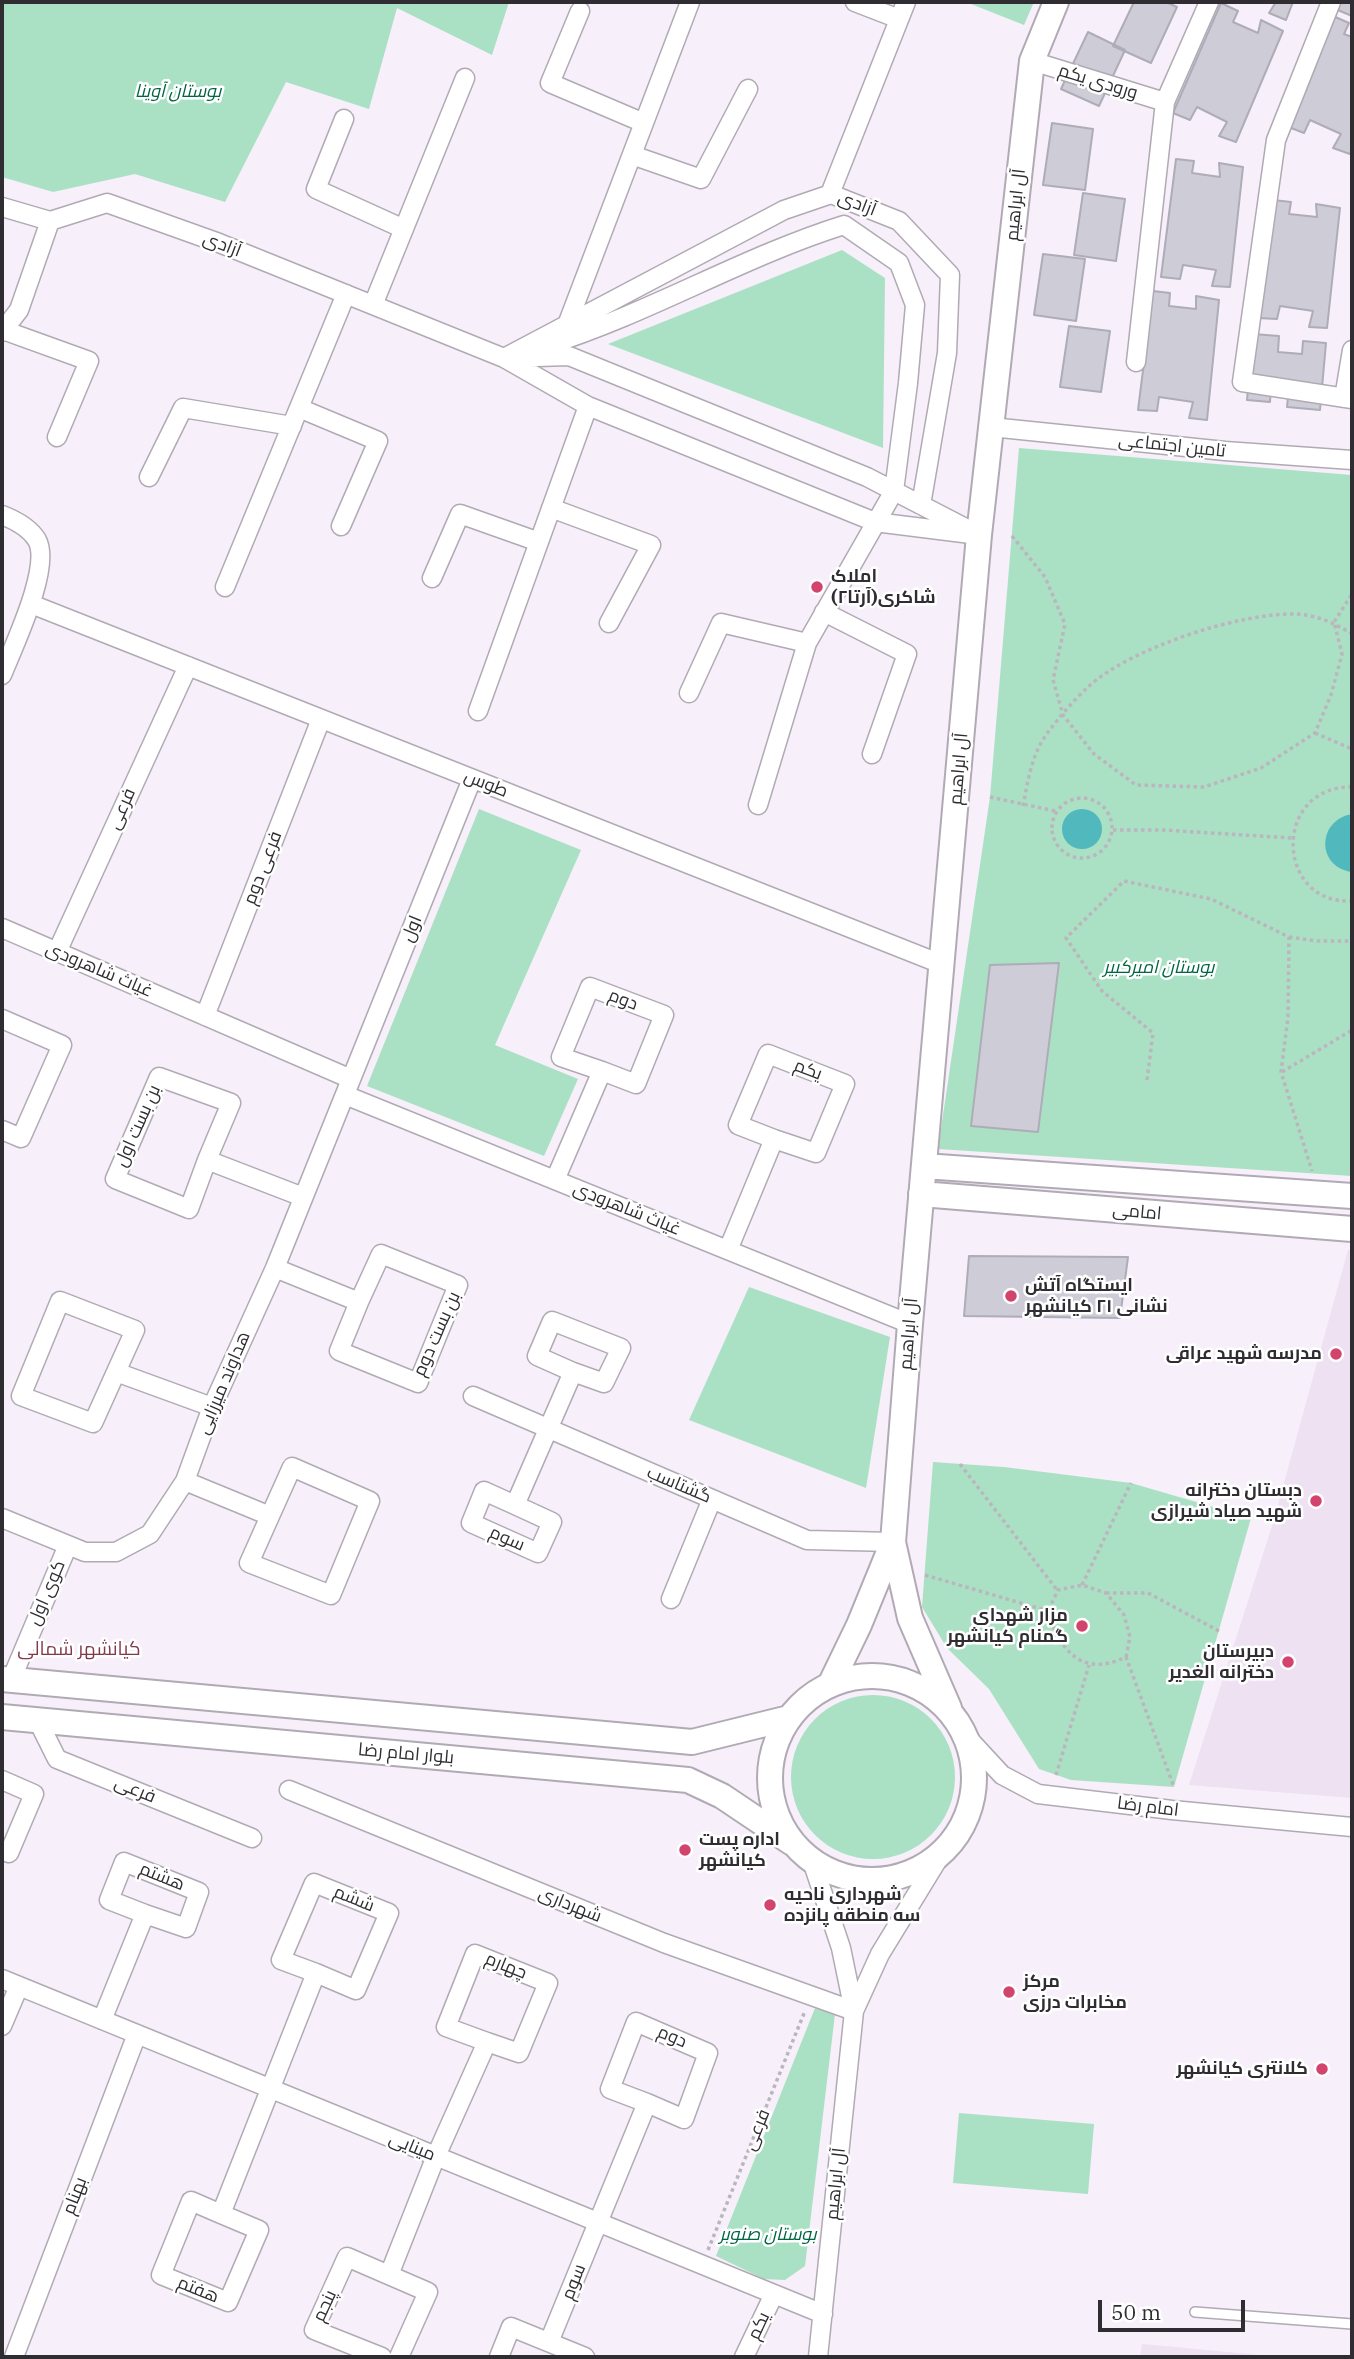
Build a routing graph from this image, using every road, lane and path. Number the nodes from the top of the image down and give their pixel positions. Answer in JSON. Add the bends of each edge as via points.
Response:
{"nodes":[{"id":1,"x":690,"y":2,"type":"edge"},
{"id":2,"x":855,"y":2,"type":"edge"},
{"id":3,"x":906,"y":2,"type":"edge"},
{"id":4,"x":1056,"y":2,"type":"edge"},
{"id":5,"x":1209,"y":2,"type":"edge"},
{"id":6,"x":1331,"y":2,"type":"edge"},
{"id":7,"x":580,"y":10,"type":"dead end"},
{"id":8,"x":899,"y":19,"type":"junction"},
{"id":9,"x":1032,"y":61,"type":"junction"},
{"id":10,"x":466,"y":78,"type":"dead end"},
{"id":11,"x":748,"y":89,"type":"dead end"},
{"id":12,"x":1165,"y":102,"type":"junction"},
{"id":13,"x":345,"y":119,"type":"dead end"},
{"id":14,"x":644,"y":123,"type":"junction"},
{"id":15,"x":632,"y":155,"type":"junction"},
{"id":16,"x":830,"y":194,"type":"junction"},
{"id":17,"x":2,"y":207,"type":"edge"},
{"id":18,"x":50,"y":221,"type":"junction"},
{"id":19,"x":404,"y":229,"type":"junction"},
{"id":20,"x":346,"y":295,"type":"junction"},
{"id":21,"x":373,"y":305,"type":"junction"},
{"id":22,"x":567,"y":325,"type":"junction"},
{"id":23,"x":3,"y":331,"type":"edge"},
{"id":24,"x":1352,"y":350,"type":"edge"},
{"id":25,"x":504,"y":358,"type":"junction"},
{"id":26,"x":1136,"y":362,"type":"dead end"},
{"id":27,"x":1348,"y":398,"type":"edge"},
{"id":28,"x":588,"y":406,"type":"junction"},
{"id":29,"x":299,"y":408,"type":"junction"},
{"id":30,"x":292,"y":426,"type":"junction"},
{"id":31,"x":991,"y":428,"type":"junction"},
{"id":32,"x":57,"y":437,"type":"dead end"},
{"id":33,"x":1352,"y":460,"type":"edge"},
{"id":34,"x":149,"y":477,"type":"dead end"},
{"id":35,"x":894,"y":491,"type":"junction"},
{"id":36,"x":921,"y":505,"type":"junction"},
{"id":37,"x":551,"y":508,"type":"junction"},
{"id":38,"x":2,"y":515,"type":"edge"},
{"id":39,"x":875,"y":522,"type":"junction"},
{"id":40,"x":341,"y":526,"type":"dead end"},
{"id":41,"x":979,"y":535,"type":"junction"},
{"id":42,"x":1012,"y":536,"type":"dead end"},
{"id":43,"x":539,"y":542,"type":"junction"},
{"id":44,"x":432,"y":578,"type":"dead end"},
{"id":45,"x":225,"y":587,"type":"dead end"},
{"id":46,"x":1352,"y":594,"type":"edge"},
{"id":47,"x":31,"y":604,"type":"junction"},
{"id":48,"x":824,"y":612,"type":"junction"},
{"id":49,"x":1334,"y":622,"type":"junction"},
{"id":50,"x":609,"y":623,"type":"dead end"},
{"id":51,"x":1352,"y":634,"type":"edge"},
{"id":52,"x":807,"y":643,"type":"junction"},
{"id":53,"x":188,"y":666,"type":"junction"},
{"id":54,"x":2,"y":675,"type":"edge"},
{"id":55,"x":689,"y":693,"type":"dead end"},
{"id":56,"x":478,"y":711,"type":"dead end"},
{"id":57,"x":1063,"y":715,"type":"junction"},
{"id":58,"x":321,"y":719,"type":"junction"},
{"id":59,"x":1315,"y":733,"type":"junction"},
{"id":60,"x":1352,"y":749,"type":"edge"},
{"id":61,"x":872,"y":754,"type":"dead end"},
{"id":62,"x":472,"y":779,"type":"junction"},
{"id":63,"x":1352,"y":787,"type":"edge"},
{"id":64,"x":990,"y":797,"type":"dead end"},
{"id":65,"x":758,"y":805,"type":"dead end"},
{"id":66,"x":1023,"y":806,"type":"junction"},
{"id":67,"x":1055,"y":811,"type":"junction"},
{"id":68,"x":1113,"y":830,"type":"junction"},
{"id":69,"x":1292,"y":838,"type":"junction"},
{"id":70,"x":1352,"y":901,"type":"edge"},
{"id":71,"x":2,"y":928,"type":"edge"},
{"id":72,"x":1289,"y":937,"type":"junction"},
{"id":73,"x":1352,"y":941,"type":"edge"},
{"id":74,"x":57,"y":952,"type":"junction"},
{"id":75,"x":942,"y":964,"type":"junction"},
{"id":76,"x":205,"y":1016,"type":"junction"},
{"id":77,"x":2,"y":1018,"type":"edge"},
{"id":78,"x":1352,"y":1030,"type":"edge"},
{"id":79,"x":602,"y":1071,"type":"junction"},
{"id":80,"x":1281,"y":1072,"type":"junction"},
{"id":81,"x":1147,"y":1080,"type":"dead end"},
{"id":82,"x":348,"y":1087,"type":"junction"},
{"id":83,"x":2,"y":1130,"type":"edge"},
{"id":84,"x":774,"y":1139,"type":"junction"},
{"id":85,"x":207,"y":1160,"type":"junction"},
{"id":86,"x":923,"y":1167,"type":"junction"},
{"id":87,"x":555,"y":1180,"type":"junction"},
{"id":88,"x":921,"y":1194,"type":"junction"},
{"id":89,"x":1318,"y":1194,"type":"junction"},
{"id":90,"x":303,"y":1196,"type":"junction"},
{"id":91,"x":1352,"y":1196,"type":"edge"},
{"id":92,"x":1352,"y":1229,"type":"edge"},
{"id":93,"x":728,"y":1250,"type":"junction"},
{"id":94,"x":275,"y":1268,"type":"junction"},
{"id":95,"x":359,"y":1302,"type":"junction"},
{"id":96,"x":910,"y":1324,"type":"junction"},
{"id":97,"x":573,"y":1371,"type":"junction"},
{"id":98,"x":116,"y":1372,"type":"junction"},
{"id":99,"x":473,"y":1396,"type":"dead end"},
{"id":100,"x":212,"y":1407,"type":"junction"},
{"id":101,"x":548,"y":1429,"type":"junction"},
{"id":102,"x":960,"y":1464,"type":"dead end"},
{"id":103,"x":185,"y":1481,"type":"junction"},
{"id":104,"x":1131,"y":1483,"type":"dead end"},
{"id":105,"x":712,"y":1499,"type":"junction"},
{"id":106,"x":515,"y":1505,"type":"dead end"},
{"id":107,"x":270,"y":1516,"type":"junction"},
{"id":108,"x":2,"y":1518,"type":"edge"},
{"id":109,"x":893,"y":1542,"type":"junction"},
{"id":110,"x":68,"y":1545,"type":"junction"},
{"id":111,"x":925,"y":1575,"type":"dead end"},
{"id":112,"x":1082,"y":1585,"type":"junction"},
{"id":113,"x":1058,"y":1590,"type":"junction"},
{"id":114,"x":1106,"y":1593,"type":"junction"},
{"id":115,"x":671,"y":1599,"type":"dead end"},
{"id":116,"x":1048,"y":1611,"type":"junction"},
{"id":117,"x":1219,"y":1631,"type":"dead end"},
{"id":118,"x":1126,"y":1657,"type":"junction"},
{"id":119,"x":1089,"y":1665,"type":"junction"},
{"id":120,"x":6,"y":1679,"type":"edge"},
{"id":121,"x":830,"y":1685,"type":"junction"},
{"id":122,"x":951,"y":1712,"type":"junction"},
{"id":123,"x":2,"y":1717,"type":"edge"},
{"id":124,"x":789,"y":1718,"type":"junction"},
{"id":125,"x":38,"y":1721,"type":"junction"},
{"id":126,"x":965,"y":1735,"type":"junction"},
{"id":127,"x":1056,"y":1775,"type":"dead end"},
{"id":128,"x":2,"y":1780,"type":"edge"},
{"id":129,"x":1174,"y":1787,"type":"dead end"},
{"id":130,"x":289,"y":1790,"type":"dead end"},
{"id":131,"x":1352,"y":1827,"type":"edge"},
{"id":132,"x":252,"y":1838,"type":"dead end"},
{"id":133,"x":792,"y":1843,"type":"junction"},
{"id":134,"x":2,"y":1850,"type":"edge"},
{"id":135,"x":943,"y":1852,"type":"junction"},
{"id":136,"x":812,"y":1861,"type":"junction"},
{"id":137,"x":145,"y":1914,"type":"junction"},
{"id":138,"x":316,"y":1973,"type":"junction"},
{"id":139,"x":10,"y":1982,"type":"edge"},
{"id":140,"x":811,"y":1996,"type":"junction"},
{"id":141,"x":854,"y":2011,"type":"junction"},
{"id":142,"x":102,"y":2020,"type":"junction"},
{"id":143,"x":2,"y":2026,"type":"edge"},
{"id":144,"x":137,"y":2034,"type":"junction"},
{"id":145,"x":487,"y":2042,"type":"junction"},
{"id":146,"x":269,"y":2088,"type":"junction"},
{"id":147,"x":647,"y":2103,"type":"junction"},
{"id":148,"x":436,"y":2156,"type":"junction"},
{"id":149,"x":221,"y":2214,"type":"junction"},
{"id":150,"x":598,"y":2223,"type":"junction"},
{"id":151,"x":702,"y":2265,"type":"junction"},
{"id":152,"x":389,"y":2274,"type":"junction"},
{"id":153,"x":774,"y":2294,"type":"junction"},
{"id":154,"x":1195,"y":2312,"type":"dead end"},
{"id":155,"x":823,"y":2314,"type":"junction"},
{"id":156,"x":1352,"y":2325,"type":"edge"},
{"id":157,"x":549,"y":2342,"type":"junction"},
{"id":158,"x":14,"y":2357,"type":"edge"},
{"id":159,"x":382,"y":2357,"type":"edge"},
{"id":160,"x":399,"y":2357,"type":"edge"},
{"id":161,"x":499,"y":2357,"type":"edge"},
{"id":162,"x":585,"y":2357,"type":"edge"},
{"id":163,"x":744,"y":2357,"type":"edge"},
{"id":164,"x":818,"y":2357,"type":"edge"}],
"edges":[{"from":1,"to":14,"type":"street"},
{"from":2,"to":8,"type":"street"},
{"from":3,"to":8,"type":"street"},
{"from":4,"to":9,"type":"main road","name":"آل ابراهیم"},
{"from":5,"to":12,"type":"street"},
{"from":6,"to":27,"type":"street","via":[[1276,140],[1242,382]]},
{"from":7,"to":14,"type":"street","via":[[550,83]]},
{"from":8,"to":16,"type":"street"},
{"from":9,"to":12,"type":"street","name":"ورودی یکم"},
{"from":9,"to":31,"type":"main road","name":"آل ابراهیم"},
{"from":10,"to":19,"type":"street"},
{"from":11,"to":15,"type":"street","via":[[701,179]]},
{"from":12,"to":26,"type":"street"},
{"from":13,"to":19,"type":"street","via":[[316,189]]},
{"from":14,"to":15,"type":"street"},
{"from":15,"to":22,"type":"street"},
{"from":16,"to":22,"type":"street","name":"آزادی","via":[[785,210]]},
{"from":16,"to":36,"type":"street","name":"آزادی","via":[[899,221],[950,275],[947,353]]},
{"from":17,"to":18,"type":"street"},
{"from":18,"to":20,"type":"street","name":"آزادی","via":[[107,203]]},
{"from":18,"to":23,"type":"street","via":[[19,310]]},
{"from":19,"to":21,"type":"street"},
{"from":20,"to":21,"type":"street","name":"آزادی"},
{"from":20,"to":29,"type":"street"},
{"from":21,"to":25,"type":"street","name":"آزادی"},
{"from":22,"to":25,"type":"street","name":"آزادی"},
{"from":23,"to":32,"type":"street","via":[[89,362]]},
{"from":24,"to":27,"type":"street"},
{"from":25,"to":28,"type":"street","name":"آزادی"},
{"from":25,"to":35,"type":"street","name":"آزادی","via":[[569,356]]},
{"from":25,"to":35,"type":"street","via":[[591,331],[798,240],[844,225],[899,263],[915,305]]},
{"from":28,"to":37,"type":"street"},
{"from":28,"to":39,"type":"street","name":"آزادی"},
{"from":29,"to":30,"type":"street"},
{"from":29,"to":40,"type":"street","via":[[378,441]]},
{"from":30,"to":34,"type":"street","via":[[183,408]]},
{"from":30,"to":45,"type":"street"},
{"from":31,"to":33,"type":"street","name":"تامین اجتماعی"},
{"from":31,"to":41,"type":"main road","name":"آل ابراهیم"},
{"from":35,"to":36,"type":"street","name":"آزادی"},
{"from":35,"to":39,"type":"street"},
{"from":36,"to":41,"type":"street","name":"آزادی"},
{"from":37,"to":43,"type":"street"},
{"from":37,"to":50,"type":"street","via":[[651,545]]},
{"from":38,"to":47,"type":"street","via":[[20,522],[37,541],[41,557]]},
{"from":39,"to":41,"type":"street","name":"آزادی"},
{"from":39,"to":48,"type":"street"},
{"from":41,"to":75,"type":"main road","name":"آل ابراهیم"},
{"from":42,"to":57,"type":"path","via":[[1045,577],[1065,624],[1053,680]]},
{"from":43,"to":44,"type":"street","via":[[460,514]]},
{"from":43,"to":56,"type":"street"},
{"from":46,"to":49,"type":"path"},
{"from":47,"to":53,"type":"street","name":"طوس"},
{"from":47,"to":54,"type":"street"},
{"from":48,"to":52,"type":"street"},
{"from":48,"to":61,"type":"street","via":[[907,654]]},
{"from":49,"to":51,"type":"path"},
{"from":49,"to":57,"type":"path","via":[[1298,614],[1250,619],[1186,635],[1131,659],[1089,686]]},
{"from":49,"to":59,"type":"path","via":[[1342,654]]},
{"from":52,"to":55,"type":"street","via":[[721,624]]},
{"from":52,"to":65,"type":"street"},
{"from":53,"to":58,"type":"street","name":"طوس"},
{"from":53,"to":74,"type":"street","name":"فرعی"},
{"from":57,"to":59,"type":"path","via":[[1094,754],[1136,785],[1204,787],[1261,768]]},
{"from":57,"to":66,"type":"path","via":[[1048,731],[1031,764]]},
{"from":58,"to":62,"type":"street","name":"طوس"},
{"from":58,"to":76,"type":"street","name":"فرعی دوم"},
{"from":59,"to":60,"type":"path"},
{"from":62,"to":75,"type":"street","name":"طوس"},
{"from":62,"to":82,"type":"street","name":"اول"},
{"from":63,"to":69,"type":"path","via":[[1324,792],[1308,804],[1297,819]]},
{"from":64,"to":66,"type":"path"},
{"from":66,"to":67,"type":"path"},
{"from":67,"to":68,"type":"path","via":[[1072,798],[1093,799],[1109,812]]},
{"from":67,"to":68,"type":"path","via":[[1051,830],[1057,847],[1072,858],[1091,858],[1106,848]]},
{"from":68,"to":69,"type":"path"},
{"from":69,"to":70,"type":"path","via":[[1293,857],[1313,889],[1330,898]]},
{"from":71,"to":74,"type":"street","name":"غیاث شاهرودی"},
{"from":72,"to":73,"type":"path"},
{"from":72,"to":80,"type":"path","via":[[1288,1017]]},
{"from":72,"to":81,"type":"path","via":[[1212,899],[1124,881],[1066,938],[1102,991],[1153,1033]]},
{"from":74,"to":76,"type":"street","name":"غیاث شاهرودی"},
{"from":75,"to":86,"type":"main road","name":"آل ابراهیم"},
{"from":76,"to":82,"type":"street","name":"غیاث شاهرودی"},
{"from":77,"to":83,"type":"street","via":[[62,1045],[21,1138]]},
{"from":78,"to":80,"type":"path"},
{"from":79,"to":79,"type":"street","name":"دوم","via":[[561,1057],[590,987],[664,1015],[636,1084]]},
{"from":79,"to":87,"type":"street"},
{"from":80,"to":89,"type":"path"},
{"from":82,"to":87,"type":"street","name":"غیاث شاهرودی"},
{"from":82,"to":90,"type":"street","name":"هداوند میرزایی"},
{"from":84,"to":84,"type":"street","name":"یکم","via":[[738,1125],[768,1054],[845,1084],[816,1153]]},
{"from":84,"to":93,"type":"street"},
{"from":85,"to":85,"type":"street","name":"بن بست اول","via":[[231,1103],[159,1077],[115,1179],[189,1209]]},
{"from":85,"to":90,"type":"street"},
{"from":86,"to":88,"type":"main road","name":"آل ابراهیم"},
{"from":86,"to":89,"type":"main road","name":"امامی"},
{"from":87,"to":93,"type":"street","name":"غیاث شاهرودی"},
{"from":88,"to":92,"type":"main road","name":"امامی"},
{"from":88,"to":96,"type":"main road","name":"آل ابراهیم"},
{"from":89,"to":91,"type":"main road","name":"امامی"},
{"from":90,"to":94,"type":"street","name":"هداوند میرزایی"},
{"from":93,"to":96,"type":"street","name":"غیاث شاهرودی"},
{"from":94,"to":95,"type":"street"},
{"from":94,"to":100,"type":"street","name":"هداوند میرزایی"},
{"from":95,"to":95,"type":"street","name":"بن بست دوم","via":[[339,1351],[418,1383],[458,1285],[381,1254]]},
{"from":96,"to":109,"type":"main road","name":"آل ابراهیم"},
{"from":97,"to":97,"type":"street","via":[[537,1356],[552,1321],[621,1348],[604,1384]]},
{"from":97,"to":101,"type":"street"},
{"from":98,"to":98,"type":"street","via":[[135,1330],[60,1301],[21,1396],[93,1423]]},
{"from":98,"to":100,"type":"street"},
{"from":99,"to":101,"type":"street","name":"گشتاسب"},
{"from":100,"to":103,"type":"street","name":"هداوند میرزایی"},
{"from":101,"to":105,"type":"street","name":"گشتاسب"},
{"from":101,"to":106,"type":"street","name":"سوم"},
{"from":102,"to":113,"type":"path"},
{"from":103,"to":107,"type":"street"},
{"from":103,"to":110,"type":"street","name":"هداوند میرزایی","via":[[150,1534],[116,1552],[85,1552]]},
{"from":104,"to":112,"type":"path"},
{"from":105,"to":109,"type":"street","name":"گشتاسب","via":[[807,1540]]},
{"from":105,"to":115,"type":"street"},
{"from":107,"to":107,"type":"street","via":[[250,1563],[331,1595],[370,1500],[292,1467]]},
{"from":108,"to":110,"type":"street","name":"هداوند میرزایی"},
{"from":109,"to":121,"type":"main road"},
{"from":109,"to":122,"type":"main road","via":[[910,1618]]},
{"from":110,"to":120,"type":"street","name":"کوی اول"},
{"from":111,"to":116,"type":"path"},
{"from":112,"to":113,"type":"path"},
{"from":112,"to":114,"type":"path"},
{"from":113,"to":116,"type":"path"},
{"from":114,"to":117,"type":"path","via":[[1148,1593]]},
{"from":114,"to":118,"type":"path","via":[[1124,1615],[1129,1637]]},
{"from":116,"to":119,"type":"path","via":[[1056,1635]]},
{"from":118,"to":119,"type":"path"},
{"from":118,"to":129,"type":"path"},
{"from":119,"to":127,"type":"path"},
{"from":120,"to":124,"type":"main road","via":[[692,1742]]},
{"from":121,"to":122,"type":"main road","via":[[855,1677],[882,1676],[931,1694]]},
{"from":121,"to":124,"type":"main road","via":[[807,1699]]},
{"from":122,"to":126,"type":"main road"},
{"from":123,"to":125,"type":"main road","name":"بلوار امام رضا"},
{"from":124,"to":133,"type":"main road","via":[[776,1742],[770,1768],[771,1794]]},
{"from":125,"to":132,"type":"street","name":"فرعی","via":[[57,1759]]},
{"from":125,"to":133,"type":"main road","name":"بلوار امام رضا","via":[[688,1780],[722,1796]]},
{"from":126,"to":131,"type":"street","name":"امام رضا","via":[[1002,1775],[1038,1794]]},
{"from":126,"to":135,"type":"main road","via":[[974,1784],[959,1832]]},
{"from":128,"to":134,"type":"street","via":[[34,1794],[9,1853]]},
{"from":130,"to":140,"type":"street","name":"شهرداری","via":[[664,1943]]},
{"from":133,"to":136,"type":"main road"},
{"from":135,"to":136,"type":"main road","via":[[911,1872],[865,1880],[837,1875]]},
{"from":135,"to":141,"type":"street","via":[[880,1954]]},
{"from":136,"to":141,"type":"street","via":[[841,1948]]},
{"from":137,"to":137,"type":"street","name":"هشتم","via":[[109,1900],[124,1862],[199,1892],[186,1928]]},
{"from":137,"to":142,"type":"street"},
{"from":138,"to":138,"type":"street","name":"ششم","via":[[281,1960],[314,1883],[389,1913],[356,1990]]},
{"from":138,"to":146,"type":"street"},
{"from":139,"to":142,"type":"street","name":"مینایی"},
{"from":139,"to":143,"type":"street"},
{"from":140,"to":141,"type":"street","name":"شهرداری"},
{"from":140,"to":151,"type":"path","name":"فرعی"},
{"from":141,"to":155,"type":"street","name":"آل ابراهیم"},
{"from":142,"to":144,"type":"street","name":"مینایی"},
{"from":144,"to":146,"type":"street","name":"مینایی"},
{"from":144,"to":158,"type":"street","name":"بهنام"},
{"from":145,"to":145,"type":"street","name":"چهارم","via":[[446,2027],[475,1954],[548,1983],[519,2053]]},
{"from":145,"to":148,"type":"street"},
{"from":146,"to":148,"type":"street","name":"مینایی"},
{"from":146,"to":149,"type":"street"},
{"from":147,"to":147,"type":"street","name":"دوم","via":[[610,2089],[636,2022],[708,2053],[684,2119]]},
{"from":147,"to":150,"type":"street"},
{"from":148,"to":150,"type":"street","name":"مینایی"},
{"from":148,"to":152,"type":"street"},
{"from":149,"to":149,"type":"street","name":"هفتم","via":[[191,2202],[162,2275],[228,2302],[259,2230]]},
{"from":150,"to":151,"type":"street","name":"مینایی"},
{"from":150,"to":157,"type":"street","name":"سوم"},
{"from":151,"to":153,"type":"street","name":"مینایی"},
{"from":152,"to":159,"type":"street","name":"پنجم","via":[[347,2257],[314,2330]]},
{"from":152,"to":160,"type":"street","name":"پنجم","via":[[428,2291]]},
{"from":153,"to":155,"type":"street","name":"مینایی"},
{"from":153,"to":163,"type":"street","name":"یکم"},
{"from":154,"to":156,"type":"lane"},
{"from":155,"to":164,"type":"street","name":"آل ابراهیم"},
{"from":157,"to":161,"type":"street","via":[[512,2327]]},
{"from":157,"to":162,"type":"street"}]}
